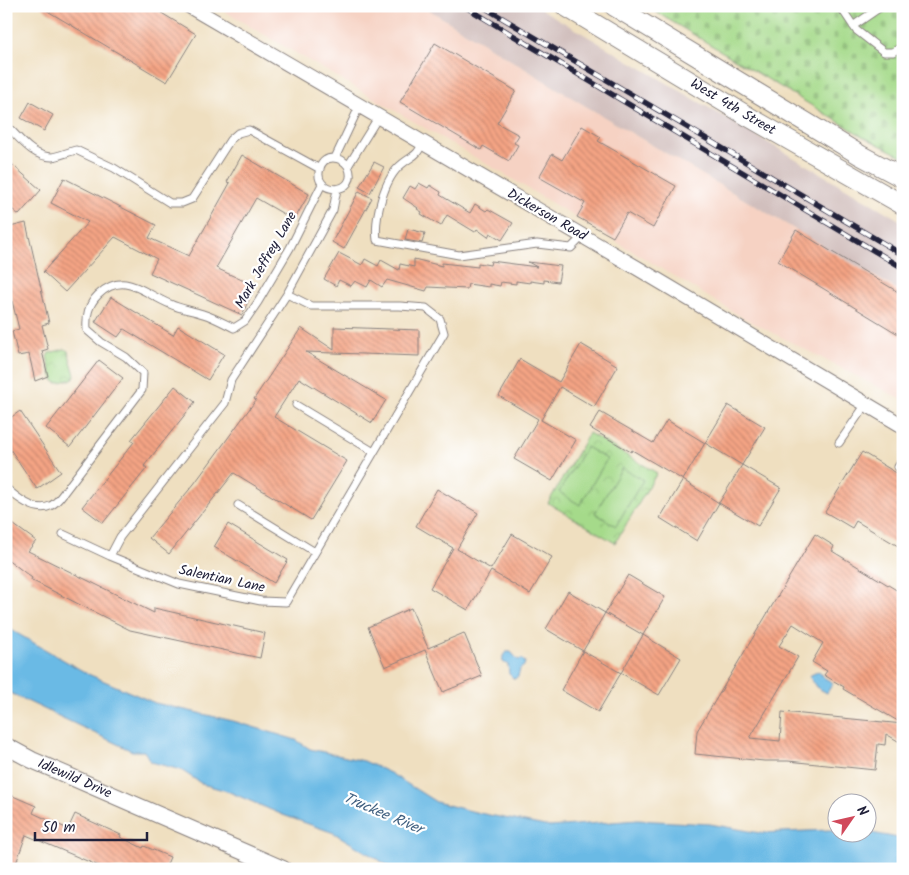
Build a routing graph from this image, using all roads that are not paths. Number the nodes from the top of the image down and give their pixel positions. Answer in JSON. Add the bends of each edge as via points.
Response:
{"nodes":[{"id":1,"x":189,"y":6,"type":"edge"},
{"id":2,"x":565,"y":6,"type":"edge"},
{"id":3,"x":614,"y":6,"type":"edge"},
{"id":4,"x":840,"y":6,"type":"edge"},
{"id":5,"x":882,"y":6,"type":"edge"},
{"id":6,"x":853,"y":26,"type":"junction"},
{"id":7,"x":903,"y":46,"type":"edge"},
{"id":8,"x":360,"y":105,"type":"junction"},
{"id":9,"x":379,"y":116,"type":"junction"},
{"id":10,"x":6,"y":125,"type":"edge"},
{"id":11,"x":423,"y":142,"type":"junction"},
{"id":12,"x":336,"y":158,"type":"junction"},
{"id":13,"x":348,"y":166,"type":"junction"},
{"id":14,"x":320,"y":168,"type":"junction"},
{"id":15,"x":903,"y":178,"type":"edge"},
{"id":16,"x":322,"y":184,"type":"junction"},
{"id":17,"x":337,"y":190,"type":"junction"},
{"id":18,"x":903,"y":206,"type":"edge"},
{"id":19,"x":583,"y":236,"type":"junction"},
{"id":20,"x":287,"y":294,"type":"junction"},
{"id":21,"x":866,"y":404,"type":"junction"},
{"id":22,"x":296,"y":405,"type":"dead end"},
{"id":23,"x":903,"y":426,"type":"edge"},
{"id":24,"x":839,"y":443,"type":"dead end"},
{"id":25,"x":374,"y":452,"type":"junction"},
{"id":26,"x":903,"y":459,"type":"edge"},
{"id":27,"x":903,"y":470,"type":"edge"},
{"id":28,"x":6,"y":488,"type":"edge"},
{"id":29,"x":238,"y":505,"type":"dead end"},
{"id":30,"x":62,"y":534,"type":"dead end"},
{"id":31,"x":315,"y":552,"type":"junction"},
{"id":32,"x":110,"y":556,"type":"junction"},
{"id":33,"x":6,"y":746,"type":"edge"},
{"id":34,"x":283,"y":869,"type":"edge"}],
"edges":[{"from":1,"to":8,"type":"street","name":"Dickerson Road"},
{"from":2,"to":18,"type":"main road","name":"West 4th Street"},
{"from":3,"to":15,"type":"main road","name":"West 4th Street"},
{"from":4,"to":6,"type":"lane"},
{"from":5,"to":6,"type":"lane"},
{"from":6,"to":7,"type":"lane","via":[[884,52],[893,52]]},
{"from":8,"to":9,"type":"street","name":"Dickerson Road"},
{"from":8,"to":12,"type":"lane"},
{"from":9,"to":11,"type":"street","name":"Dickerson Road"},
{"from":9,"to":13,"type":"lane"},
{"from":10,"to":14,"type":"lane","via":[[31,151],[51,157],[76,150],[114,168],[170,203],[192,200],[238,132],[249,130]]},
{"from":11,"to":19,"type":"street","name":"Dickerson Road"},
{"from":11,"to":19,"type":"lane","via":[[417,155],[402,164],[389,178],[375,228],[377,240],[459,255],[536,244],[571,248]]},
{"from":12,"to":13,"type":"lane"},
{"from":12,"to":14,"type":"lane","via":[[326,160]]},
{"from":13,"to":17,"type":"lane","via":[[349,180]]},
{"from":14,"to":16,"type":"lane"},
{"from":16,"to":17,"type":"lane"},
{"from":16,"to":28,"type":"lane","name":"Mark Jeffrey Lane","via":[[290,248],[241,326],[234,328],[120,282],[106,288],[92,301],[86,318],[87,330],[126,357],[142,373],[142,390],[52,506],[31,505]]},
{"from":17,"to":20,"type":"lane","via":[[334,210]]},
{"from":19,"to":21,"type":"street","name":"Dickerson Road"},
{"from":20,"to":25,"type":"lane","name":"Salentian Lane","via":[[311,306],[426,308],[440,319],[444,333]]},
{"from":20,"to":32,"type":"lane","via":[[231,380],[225,403],[120,537]]},
{"from":21,"to":23,"type":"street","name":"Dickerson Road"},
{"from":21,"to":24,"type":"lane"},
{"from":22,"to":25,"type":"lane"},
{"from":25,"to":31,"type":"lane","name":"Salentian Lane"},
{"from":26,"to":27,"type":"lane","via":[[898,467]]},
{"from":29,"to":31,"type":"lane"},
{"from":30,"to":32,"type":"lane"},
{"from":31,"to":32,"type":"lane","name":"Salentian Lane","via":[[286,602],[261,602],[179,584]]},
{"from":33,"to":34,"type":"street","name":"Idlewild Drive"}]}
